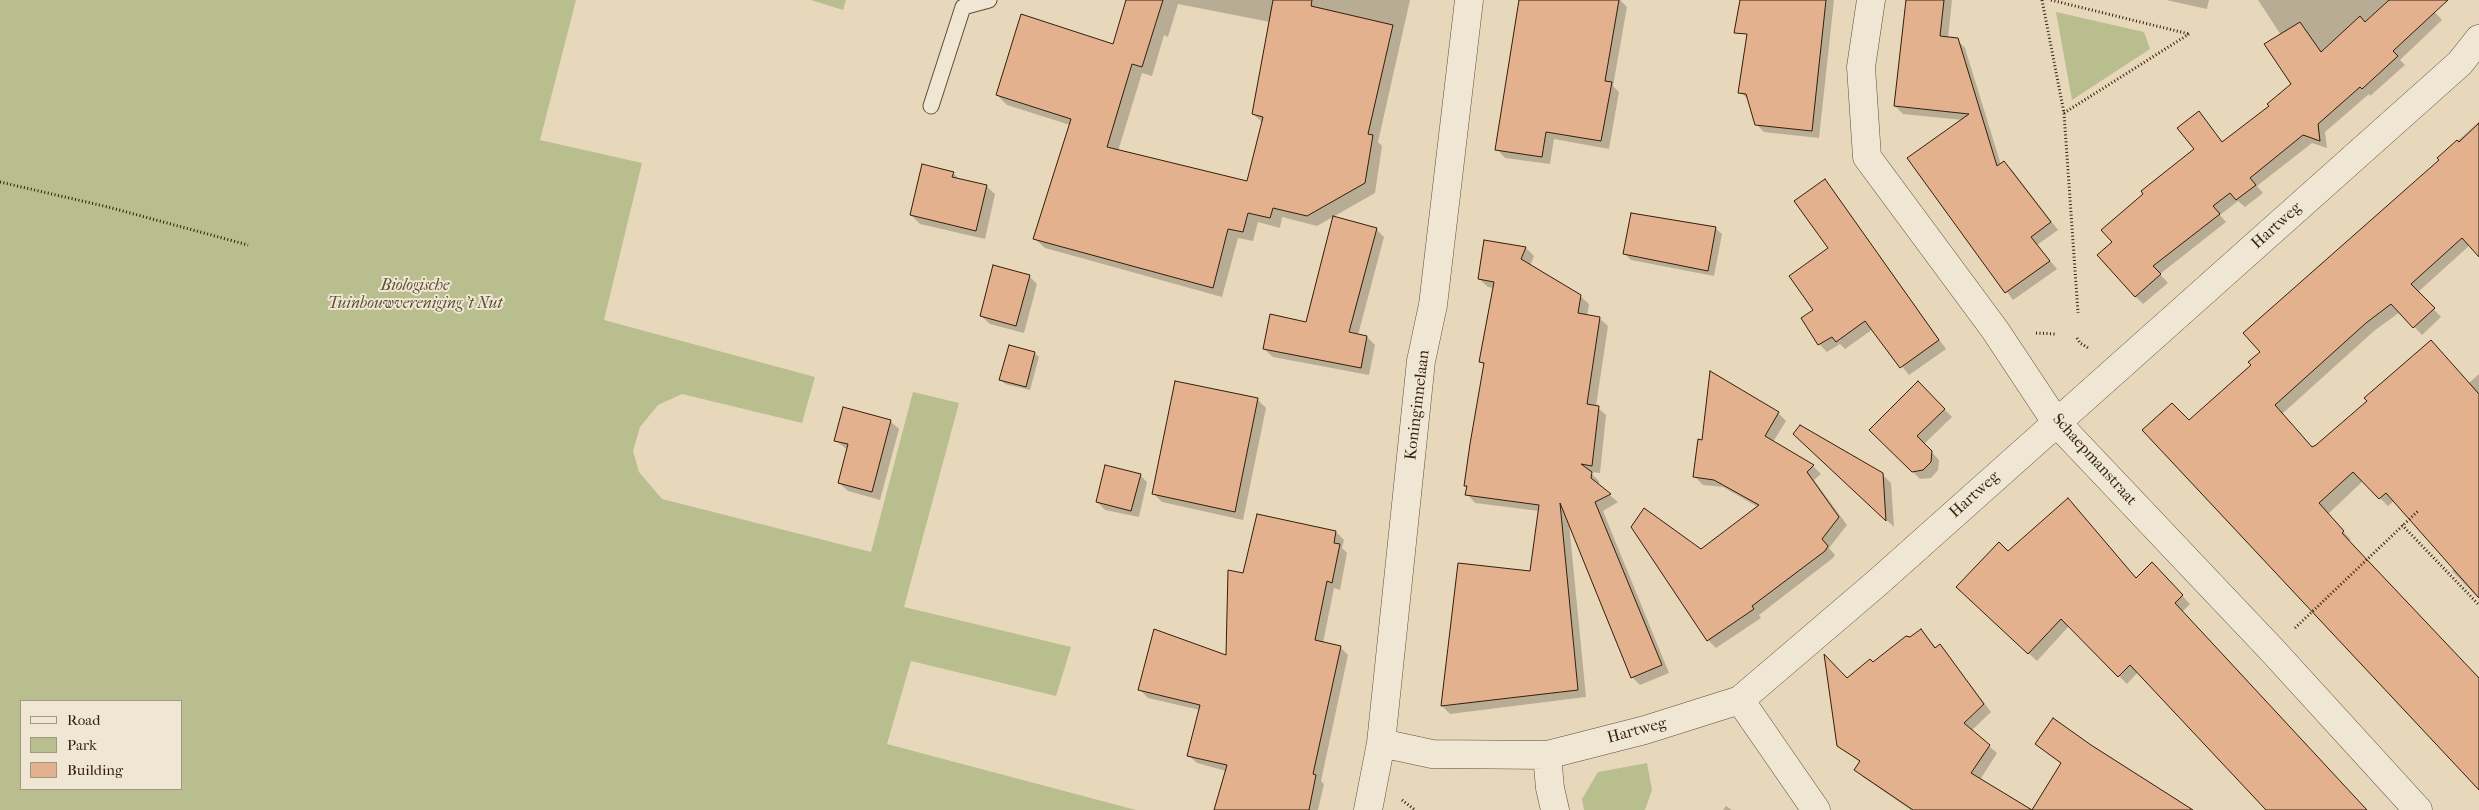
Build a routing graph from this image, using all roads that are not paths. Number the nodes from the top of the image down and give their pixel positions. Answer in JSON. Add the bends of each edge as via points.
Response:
{"nodes":[{"id":1,"x":989,"y":0,"type":"edge"},
{"id":2,"x":1470,"y":0,"type":"edge"},
{"id":3,"x":1871,"y":0,"type":"edge"},
{"id":4,"x":2479,"y":39,"type":"edge"},
{"id":5,"x":931,"y":106,"type":"dead end"},
{"id":6,"x":2056,"y":422,"type":"junction"},
{"id":7,"x":1740,"y":700,"type":"junction"},
{"id":8,"x":1380,"y":743,"type":"junction"},
{"id":9,"x":1547,"y":755,"type":"junction"},
{"id":10,"x":1368,"y":810,"type":"edge"},
{"id":11,"x":1555,"y":810,"type":"edge"},
{"id":12,"x":1816,"y":810,"type":"edge"},
{"id":13,"x":2418,"y":810,"type":"edge"}],
"edges":[{"from":1,"to":5,"type":"lane","via":[[963,7]]},
{"from":2,"to":8,"type":"street","name":"Koninginnelaan","via":[[1433,305],[1421,361]]},
{"from":3,"to":6,"type":"street","name":"Schaepmanstraat","via":[[1861,67],[1867,157],[1996,330]]},
{"from":4,"to":6,"type":"street","name":"Hartweg","via":[[2460,63]]},
{"from":6,"to":7,"type":"street","name":"Hartweg","via":[[1877,583]]},
{"from":6,"to":13,"type":"street","name":"Schaepmanstraat"},
{"from":7,"to":9,"type":"street","name":"Hartweg","via":[[1645,730]]},
{"from":7,"to":12,"type":"street"},
{"from":8,"to":9,"type":"street","name":"Hartweg","via":[[1432,754]]},
{"from":8,"to":10,"type":"street","name":"Koninginnelaan"},
{"from":9,"to":11,"type":"street"}]}
